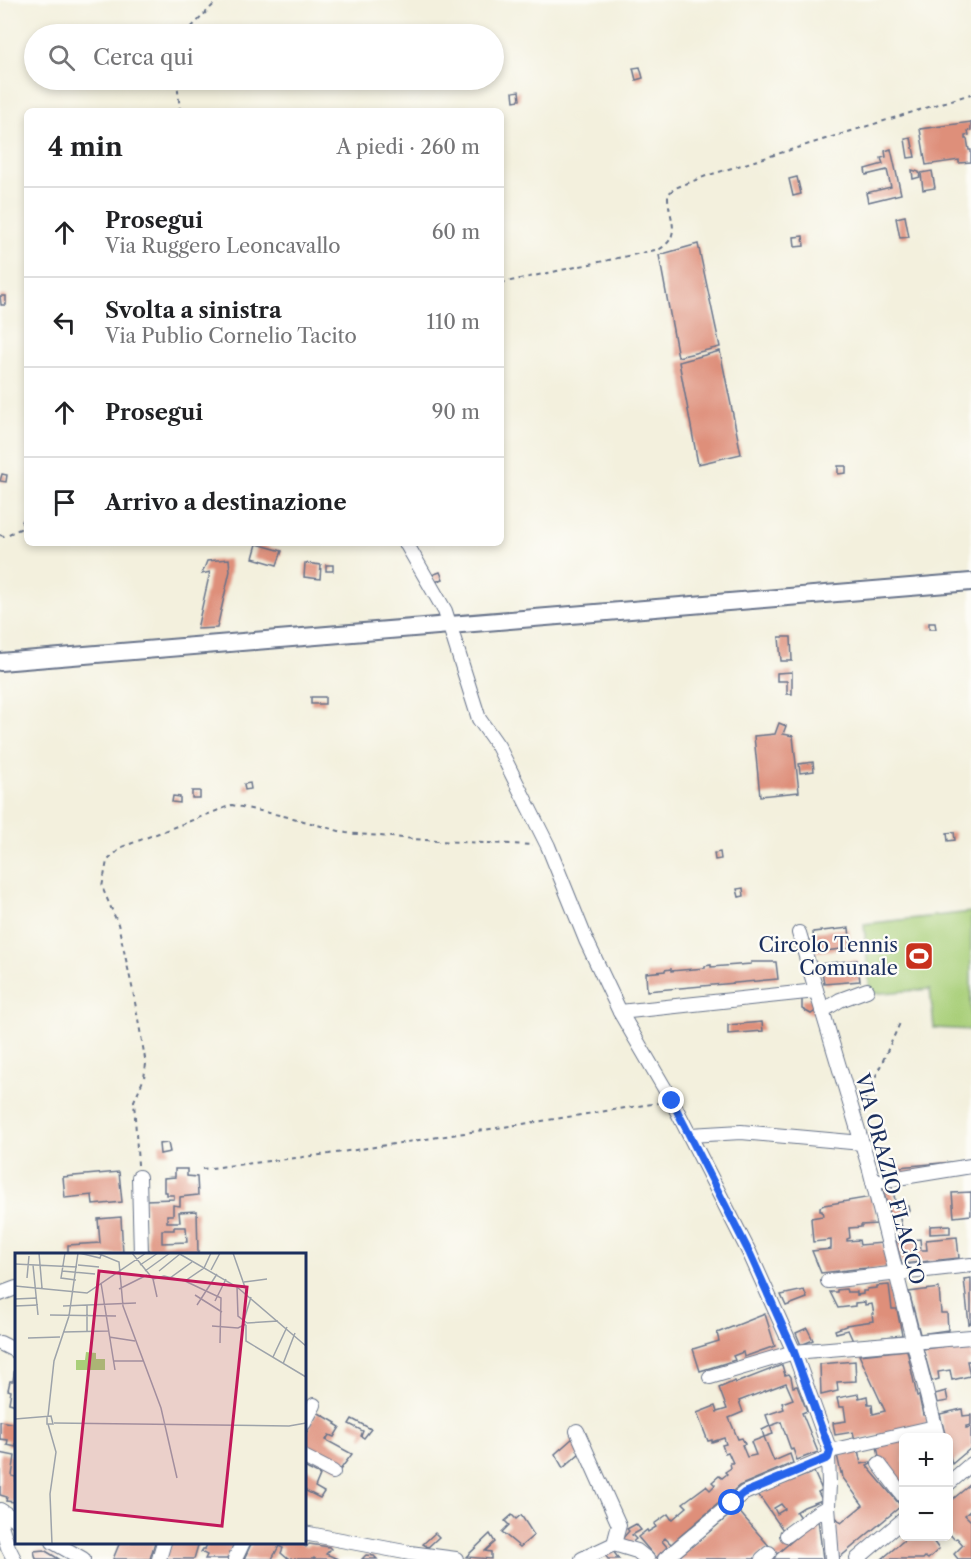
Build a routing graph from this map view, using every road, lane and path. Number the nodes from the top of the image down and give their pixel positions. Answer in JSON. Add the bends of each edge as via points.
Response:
{"nodes":[{"id":1,"x":218,"y":0,"type":"edge"},
{"id":2,"x":195,"y":24,"type":"edge"},
{"id":3,"x":178,"y":90,"type":"edge"},
{"id":4,"x":971,"y":94,"type":"edge"},
{"id":5,"x":180,"y":108,"type":"edge"},
{"id":6,"x":504,"y":281,"type":"edge"},
{"id":7,"x":24,"y":516,"type":"edge"},
{"id":8,"x":0,"y":535,"type":"edge"},
{"id":9,"x":408,"y":546,"type":"edge"},
{"id":10,"x":971,"y":582,"type":"edge"},
{"id":11,"x":450,"y":625,"type":"junction"},
{"id":12,"x":0,"y":662,"type":"edge"},
{"id":13,"x":548,"y":846,"type":"junction"},
{"id":14,"x":799,"y":933,"type":"dead end"},
{"id":15,"x":867,"y":990,"type":"dead end"},
{"id":16,"x":816,"y":991,"type":"junction"},
{"id":17,"x":822,"y":1011,"type":"junction"},
{"id":18,"x":620,"y":1012,"type":"junction"},
{"id":19,"x":900,"y":1023,"type":"dead end"},
{"id":20,"x":672,"y":1101,"type":"junction"},
{"id":21,"x":855,"y":1121,"type":"junction"},
{"id":22,"x":690,"y":1135,"type":"junction"},
{"id":23,"x":862,"y":1143,"type":"junction"},
{"id":24,"x":971,"y":1166,"type":"edge"},
{"id":25,"x":202,"y":1169,"type":"dead end"},
{"id":26,"x":139,"y":1177,"type":"joint"},
{"id":27,"x":873,"y":1182,"type":"junction"},
{"id":28,"x":141,"y":1253,"type":"edge"},
{"id":29,"x":971,"y":1265,"type":"edge"},
{"id":30,"x":896,"y":1272,"type":"junction"},
{"id":31,"x":828,"y":1281,"type":"dead end"},
{"id":32,"x":15,"y":1288,"type":"edge"},
{"id":33,"x":0,"y":1294,"type":"edge"},
{"id":34,"x":971,"y":1337,"type":"edge"},
{"id":35,"x":914,"y":1341,"type":"junction"},
{"id":36,"x":0,"y":1345,"type":"edge"},
{"id":37,"x":15,"y":1351,"type":"edge"},
{"id":38,"x":794,"y":1352,"type":"junction"},
{"id":39,"x":710,"y":1377,"type":"dead end"},
{"id":40,"x":314,"y":1405,"type":"dead end"},
{"id":41,"x":306,"y":1419,"type":"edge"},
{"id":42,"x":577,"y":1431,"type":"dead end"},
{"id":43,"x":937,"y":1432,"type":"edge"},
{"id":44,"x":829,"y":1455,"type":"junction"},
{"id":45,"x":306,"y":1458,"type":"edge"},
{"id":46,"x":879,"y":1464,"type":"dead end"},
{"id":47,"x":971,"y":1464,"type":"edge"},
{"id":48,"x":333,"y":1472,"type":"dead end"},
{"id":49,"x":953,"y":1478,"type":"edge"},
{"id":50,"x":899,"y":1492,"type":"edge"},
{"id":51,"x":828,"y":1507,"type":"junction"},
{"id":52,"x":0,"y":1510,"type":"edge"},
{"id":53,"x":15,"y":1519,"type":"edge"},
{"id":54,"x":0,"y":1522,"type":"edge"},
{"id":55,"x":899,"y":1522,"type":"edge"},
{"id":56,"x":306,"y":1533,"type":"edge"},
{"id":57,"x":787,"y":1535,"type":"dead end"},
{"id":58,"x":163,"y":1544,"type":"edge"},
{"id":59,"x":242,"y":1544,"type":"edge"},
{"id":60,"x":615,"y":1544,"type":"junction"},
{"id":61,"x":66,"y":1546,"type":"edge"},
{"id":62,"x":406,"y":1556,"type":"edge"},
{"id":63,"x":14,"y":1559,"type":"edge"},
{"id":64,"x":83,"y":1559,"type":"edge"},
{"id":65,"x":159,"y":1559,"type":"edge"},
{"id":66,"x":235,"y":1559,"type":"edge"},
{"id":67,"x":456,"y":1559,"type":"edge"},
{"id":68,"x":582,"y":1559,"type":"edge"},
{"id":69,"x":647,"y":1559,"type":"edge"},
{"id":70,"x":665,"y":1559,"type":"edge"},
{"id":71,"x":832,"y":1559,"type":"edge"},
{"id":72,"x":857,"y":1559,"type":"edge"}],
"edges":[{"from":1,"to":2,"type":"path"},
{"from":3,"to":5,"type":"path"},
{"from":4,"to":6,"type":"path","via":[[675,188],[668,194],[673,236],[660,249]]},
{"from":7,"to":8,"type":"path","via":[[20,529]]},
{"from":9,"to":11,"type":"street"},
{"from":10,"to":11,"type":"main road"},
{"from":11,"to":12,"type":"main road"},
{"from":11,"to":13,"type":"street","via":[[479,719],[498,746]]},
{"from":13,"to":18,"type":"street"},
{"from":13,"to":26,"type":"path","via":[[346,833],[232,805],[122,847],[107,861],[102,887],[118,924],[146,1064],[134,1101]]},
{"from":14,"to":16,"type":"street","name":"VIA ORAZIO FLACCO"},
{"from":15,"to":17,"type":"street"},
{"from":16,"to":17,"type":"street","name":"VIA ORAZIO FLACCO"},
{"from":16,"to":18,"type":"street"},
{"from":17,"to":21,"type":"street","name":"VIA ORAZIO FLACCO"},
{"from":18,"to":20,"type":"street"},
{"from":19,"to":21,"type":"path"},
{"from":20,"to":22,"type":"street"},
{"from":20,"to":25,"type":"path","via":[[328,1154]]},
{"from":21,"to":23,"type":"street","name":"VIA ORAZIO FLACCO"},
{"from":22,"to":23,"type":"street","via":[[741,1132]]},
{"from":22,"to":38,"type":"street"},
{"from":23,"to":27,"type":"street","name":"VIA ORAZIO FLACCO"},
{"from":24,"to":27,"type":"street"},
{"from":26,"to":28,"type":"street"},
{"from":27,"to":30,"type":"street","name":"VIA ORAZIO FLACCO"},
{"from":29,"to":30,"type":"street"},
{"from":30,"to":31,"type":"street"},
{"from":30,"to":35,"type":"street","name":"VIA ORAZIO FLACCO"},
{"from":32,"to":33,"type":"street"},
{"from":34,"to":35,"type":"street"},
{"from":35,"to":38,"type":"street"},
{"from":35,"to":43,"type":"street","name":"VIA ORAZIO FLACCO"},
{"from":36,"to":37,"type":"street"},
{"from":38,"to":39,"type":"street"},
{"from":38,"to":44,"type":"street"},
{"from":40,"to":41,"type":"street"},
{"from":42,"to":60,"type":"street","via":[[619,1525]]},
{"from":43,"to":44,"type":"street"},
{"from":44,"to":51,"type":"street"},
{"from":44,"to":70,"type":"street","via":[[744,1493]]},
{"from":45,"to":48,"type":"street"},
{"from":46,"to":50,"type":"street"},
{"from":47,"to":49,"type":"street"},
{"from":51,"to":57,"type":"street"},
{"from":51,"to":71,"type":"street"},
{"from":52,"to":53,"type":"street"},
{"from":54,"to":63,"type":"street"},
{"from":55,"to":72,"type":"street"},
{"from":56,"to":62,"type":"street"},
{"from":58,"to":65,"type":"street"},
{"from":59,"to":66,"type":"street"},
{"from":60,"to":68,"type":"street"},
{"from":60,"to":69,"type":"street"},
{"from":61,"to":64,"type":"street"},
{"from":62,"to":67,"type":"street"}]}
